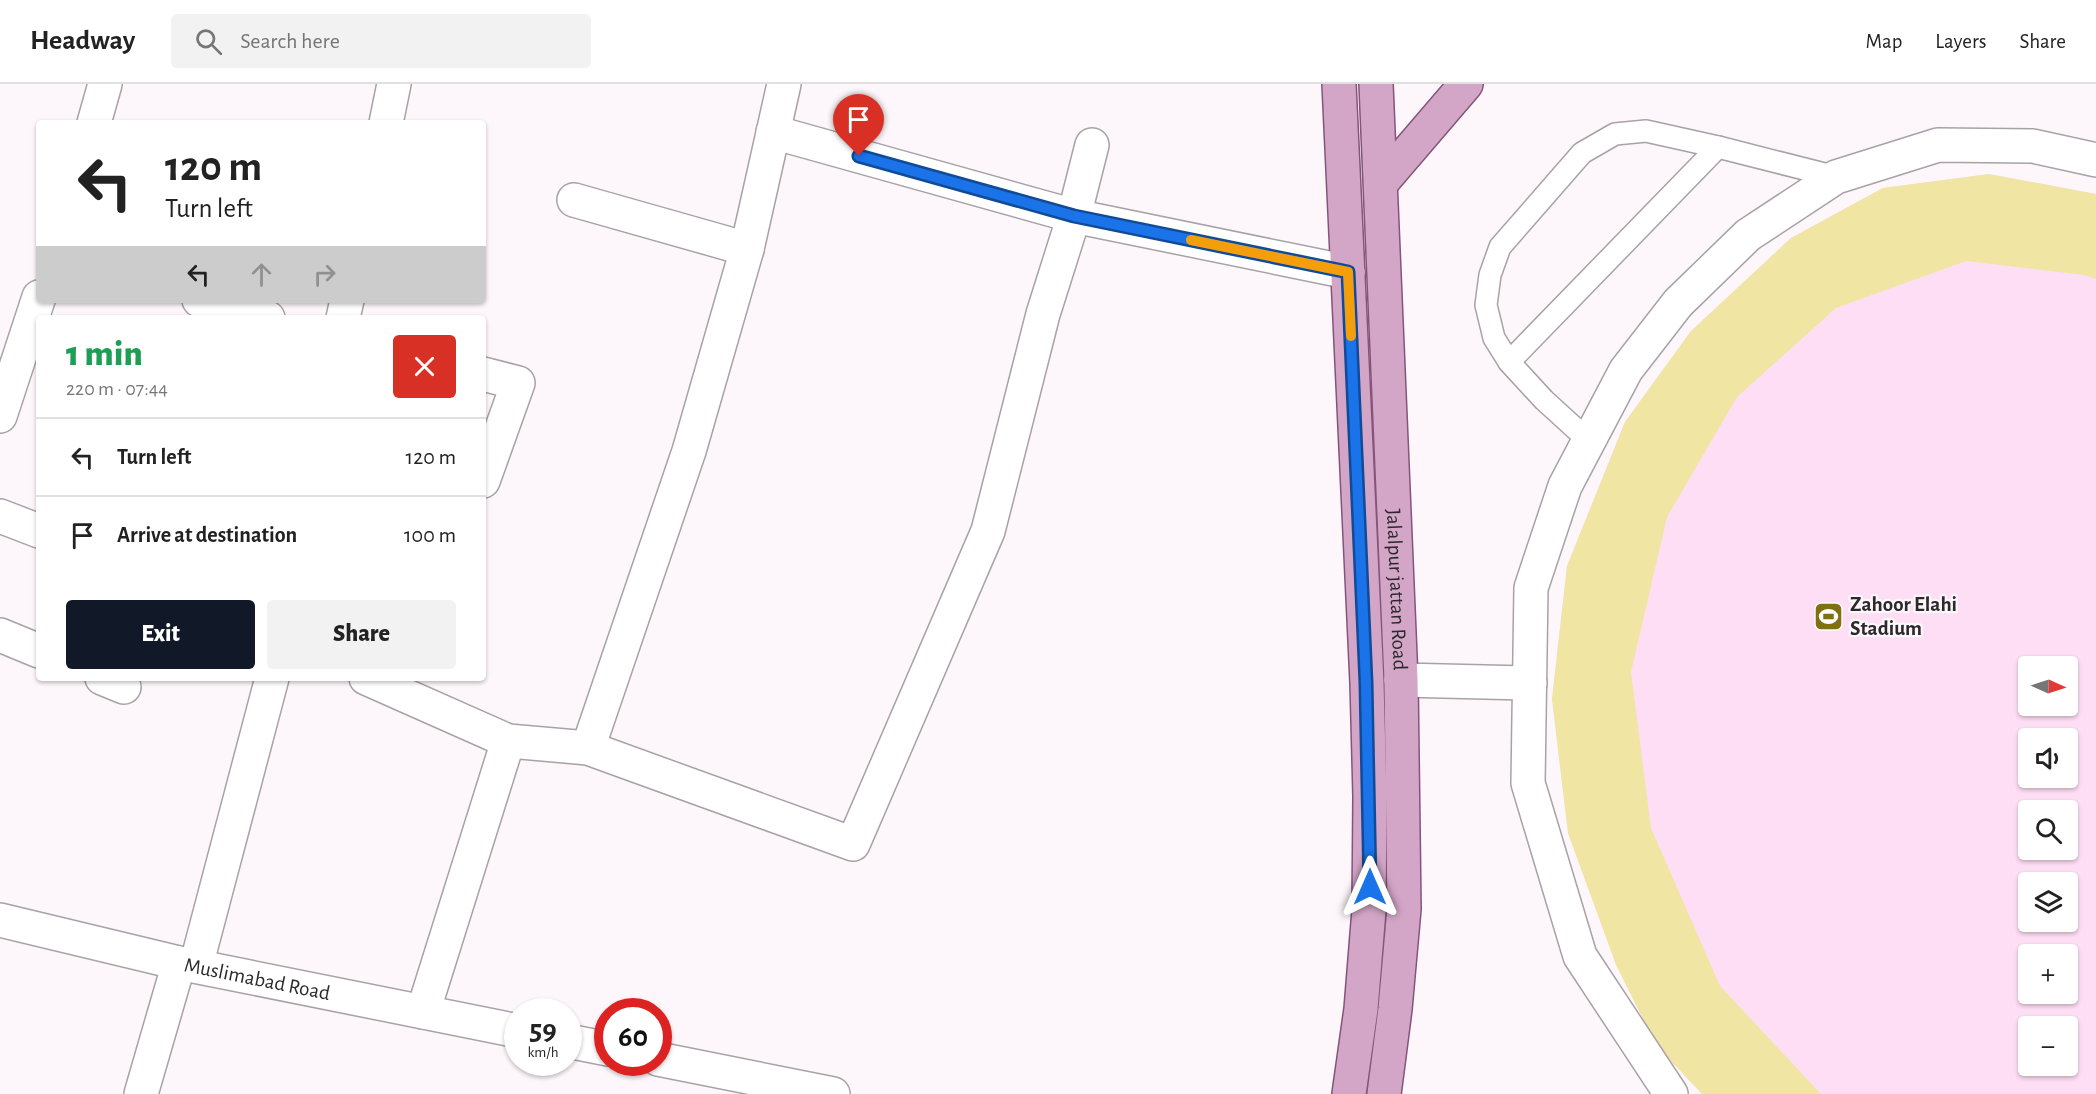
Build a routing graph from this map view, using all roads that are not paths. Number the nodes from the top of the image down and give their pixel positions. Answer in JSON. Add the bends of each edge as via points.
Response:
{"nodes":[{"id":1,"x":105,"y":84,"type":"edge"},
{"id":2,"x":394,"y":84,"type":"edge"},
{"id":3,"x":784,"y":84,"type":"edge"},
{"id":4,"x":1339,"y":84,"type":"edge"},
{"id":5,"x":1376,"y":84,"type":"edge"},
{"id":6,"x":1466,"y":84,"type":"edge"},
{"id":7,"x":95,"y":120,"type":"edge"},
{"id":8,"x":387,"y":120,"type":"edge"},
{"id":9,"x":773,"y":132,"type":"junction"},
{"id":10,"x":1092,"y":145,"type":"dead end"},
{"id":11,"x":1718,"y":147,"type":"junction"},
{"id":12,"x":2096,"y":160,"type":"edge"},
{"id":13,"x":1836,"y":177,"type":"junction"},
{"id":14,"x":1382,"y":182,"type":"junction"},
{"id":15,"x":574,"y":200,"type":"dead end"},
{"id":16,"x":1074,"y":216,"type":"junction"},
{"id":17,"x":747,"y":249,"type":"junction"},
{"id":18,"x":1348,"y":272,"type":"junction"},
{"id":19,"x":36,"y":303,"type":"edge"},
{"id":20,"x":210,"y":303,"type":"edge"},
{"id":21,"x":256,"y":315,"type":"edge"},
{"id":22,"x":8,"y":359,"type":"edge"},
{"id":23,"x":1509,"y":362,"type":"junction"},
{"id":24,"x":486,"y":375,"type":"edge"},
{"id":25,"x":0,"y":416,"type":"edge"},
{"id":26,"x":1589,"y":441,"type":"junction"},
{"id":27,"x":486,"y":473,"type":"edge"},
{"id":28,"x":0,"y":516,"type":"edge"},
{"id":29,"x":36,"y":530,"type":"edge"},
{"id":30,"x":0,"y":635,"type":"edge"},
{"id":31,"x":36,"y":650,"type":"edge"},
{"id":32,"x":1401,"y":680,"type":"junction"},
{"id":33,"x":271,"y":681,"type":"edge"},
{"id":34,"x":380,"y":681,"type":"edge"},
{"id":35,"x":1530,"y":683,"type":"junction"},
{"id":36,"x":408,"y":687,"type":"edge"},
{"id":37,"x":508,"y":741,"type":"junction"},
{"id":38,"x":588,"y":748,"type":"junction"},
{"id":39,"x":0,"y":920,"type":"edge"},
{"id":40,"x":188,"y":965,"type":"junction"},
{"id":41,"x":423,"y":1012,"type":"junction"},
{"id":42,"x":504,"y":1028,"type":"edge"},
{"id":43,"x":672,"y":1062,"type":"edge"},
{"id":44,"x":141,"y":1094,"type":"edge"},
{"id":45,"x":833,"y":1094,"type":"edge"},
{"id":46,"x":1349,"y":1094,"type":"edge"},
{"id":47,"x":1384,"y":1094,"type":"edge"},
{"id":48,"x":1671,"y":1094,"type":"edge"}],
"edges":[{"from":1,"to":7,"type":"street"},
{"from":2,"to":8,"type":"street"},
{"from":3,"to":9,"type":"street"},
{"from":4,"to":18,"type":"main road","name":"Jalalpur jattan Road"},
{"from":5,"to":14,"type":"main road","name":"Jalalpur jattan Road"},
{"from":6,"to":14,"type":"main road"},
{"from":9,"to":16,"type":"street"},
{"from":9,"to":17,"type":"street"},
{"from":10,"to":16,"type":"street"},
{"from":11,"to":13,"type":"lane"},
{"from":11,"to":23,"type":"lane"},
{"from":11,"to":23,"type":"lane","via":[[1646,131],[1615,134],[1582,153],[1500,247],[1490,274],[1486,305],[1494,338]]},
{"from":12,"to":13,"type":"street","via":[[2033,146],[1938,145]]},
{"from":13,"to":26,"type":"street","via":[[1748,235],[1678,303],[1626,370]]},
{"from":14,"to":32,"type":"main road","name":"Jalalpur jattan Road"},
{"from":15,"to":17,"type":"street"},
{"from":16,"to":18,"type":"street"},
{"from":16,"to":38,"type":"street","via":[[1043,314],[988,531],[853,844]]},
{"from":17,"to":38,"type":"street","via":[[689,451]]},
{"from":18,"to":46,"type":"main road","name":"Jalalpur jattan Road","via":[[1370,796],[1369,910]]},
{"from":19,"to":22,"type":"street"},
{"from":20,"to":21,"type":"street"},
{"from":22,"to":25,"type":"street"},
{"from":23,"to":26,"type":"lane"},
{"from":24,"to":27,"type":"street","via":[[519,383]]},
{"from":26,"to":35,"type":"street","via":[[1565,486],[1531,588]]},
{"from":28,"to":29,"type":"street"},
{"from":30,"to":31,"type":"street"},
{"from":32,"to":35,"type":"street"},
{"from":32,"to":47,"type":"main road","name":"Jalalpur jattan Road","via":[[1404,909]]},
{"from":33,"to":40,"type":"street"},
{"from":34,"to":36,"type":"street"},
{"from":35,"to":48,"type":"street","via":[[1528,783],[1580,956]]},
{"from":36,"to":37,"type":"street"},
{"from":37,"to":38,"type":"street"},
{"from":37,"to":41,"type":"street"},
{"from":39,"to":40,"type":"street","name":"Muslimabad Road"},
{"from":40,"to":41,"type":"street","name":"Muslimabad Road"},
{"from":40,"to":44,"type":"street"},
{"from":41,"to":42,"type":"street","name":"Muslimabad Road"},
{"from":43,"to":45,"type":"street"}]}
